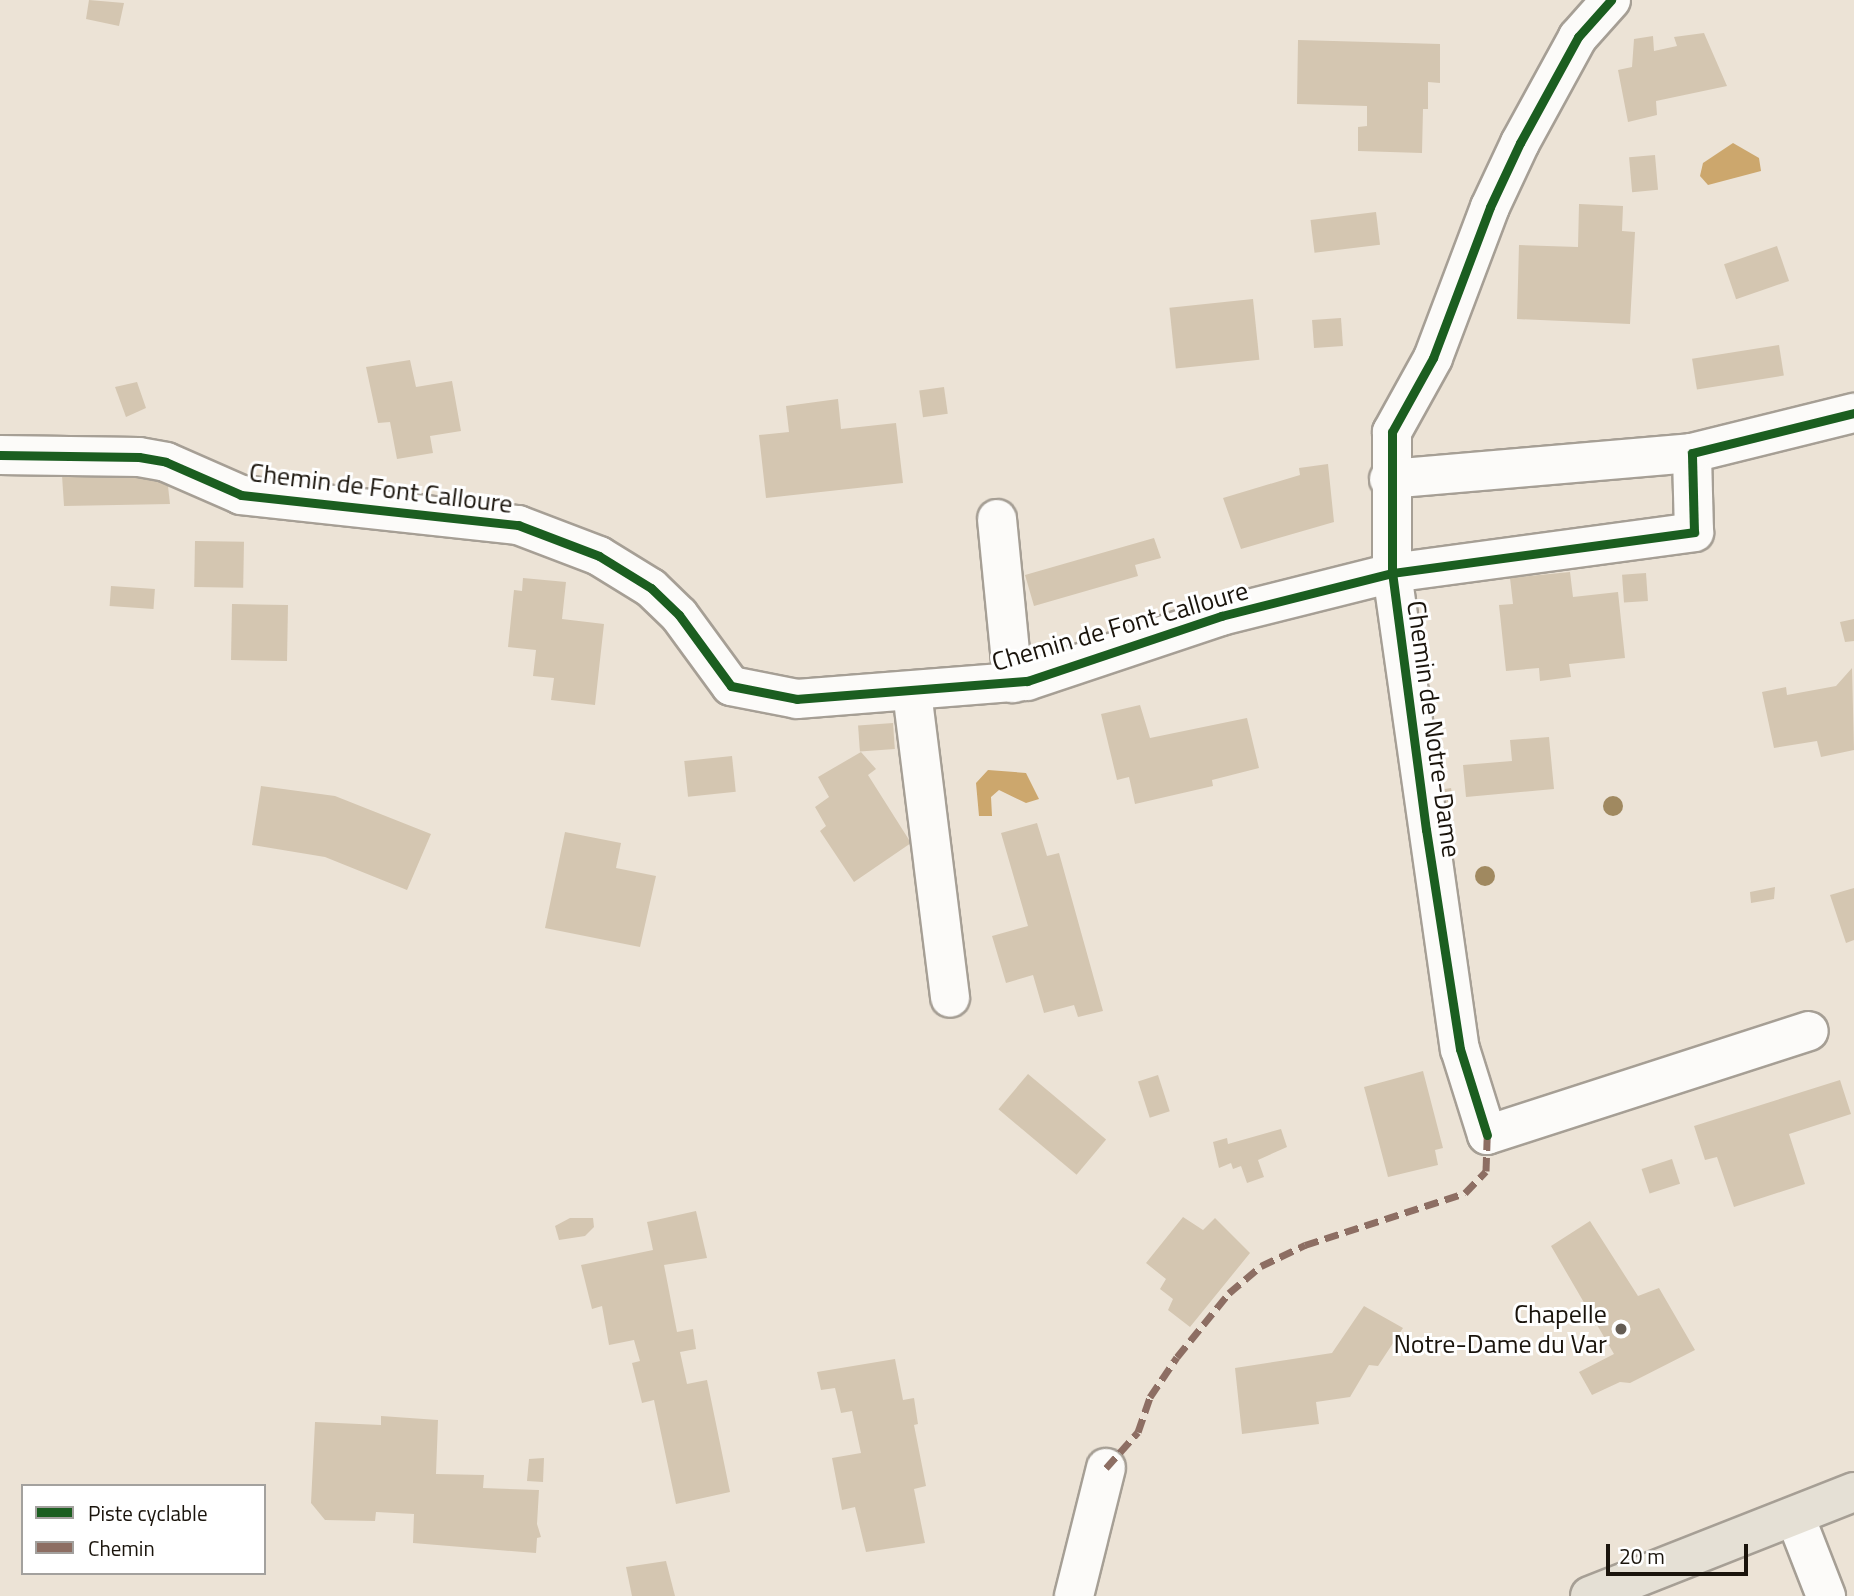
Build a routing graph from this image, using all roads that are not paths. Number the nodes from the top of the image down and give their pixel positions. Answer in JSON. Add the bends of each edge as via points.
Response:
{"nodes":[{"id":1,"x":1611,"y":0,"type":"edge"},
{"id":2,"x":1854,"y":413,"type":"edge"},
{"id":3,"x":1692,"y":453,"type":"junction"},
{"id":4,"x":0,"y":455,"type":"edge"},
{"id":5,"x":1389,"y":479,"type":"junction"},
{"id":6,"x":997,"y":519,"type":"dead end"},
{"id":7,"x":1392,"y":573,"type":"junction"},
{"id":8,"x":1013,"y":683,"type":"junction"},
{"id":9,"x":912,"y":692,"type":"junction"},
{"id":10,"x":950,"y":998,"type":"dead end"},
{"id":11,"x":1809,"y":1031,"type":"dead end"},
{"id":12,"x":1106,"y":1468,"type":"dead end"},
{"id":13,"x":1854,"y":1492,"type":"edge"},
{"id":14,"x":1796,"y":1519,"type":"junction"},
{"id":15,"x":1074,"y":1596,"type":"edge"},
{"id":16,"x":1590,"y":1596,"type":"edge"},
{"id":17,"x":1826,"y":1596,"type":"edge"}],
"edges":[{"from":1,"to":5,"type":"street","name":"Chemin de Notre-Dame","via":[[1578,37],[1490,207],[1433,358],[1392,432]]},
{"from":2,"to":3,"type":"street"},
{"from":3,"to":5,"type":"street"},
{"from":3,"to":7,"type":"street","name":"Chemin de Font Calloure","via":[[1694,533]]},
{"from":4,"to":9,"type":"street","name":"Chemin de Font Calloure","via":[[139,457],[166,462],[242,495],[518,525],[599,555],[651,587],[679,615],[731,686],[797,699]]},
{"from":5,"to":7,"type":"street","name":"Chemin de Notre-Dame"},
{"from":6,"to":8,"type":"street"},
{"from":7,"to":8,"type":"street","name":"Chemin de Font Calloure","via":[[1220,616]]},
{"from":7,"to":11,"type":"street","name":"Chemin de Notre-Dame","via":[[1460,1049],[1488,1135]]},
{"from":8,"to":9,"type":"street","name":"Chemin de Font Calloure"},
{"from":9,"to":10,"type":"street"},
{"from":12,"to":15,"type":"street"},
{"from":13,"to":14,"type":"main road"},
{"from":14,"to":16,"type":"main road"},
{"from":14,"to":17,"type":"street"}]}
